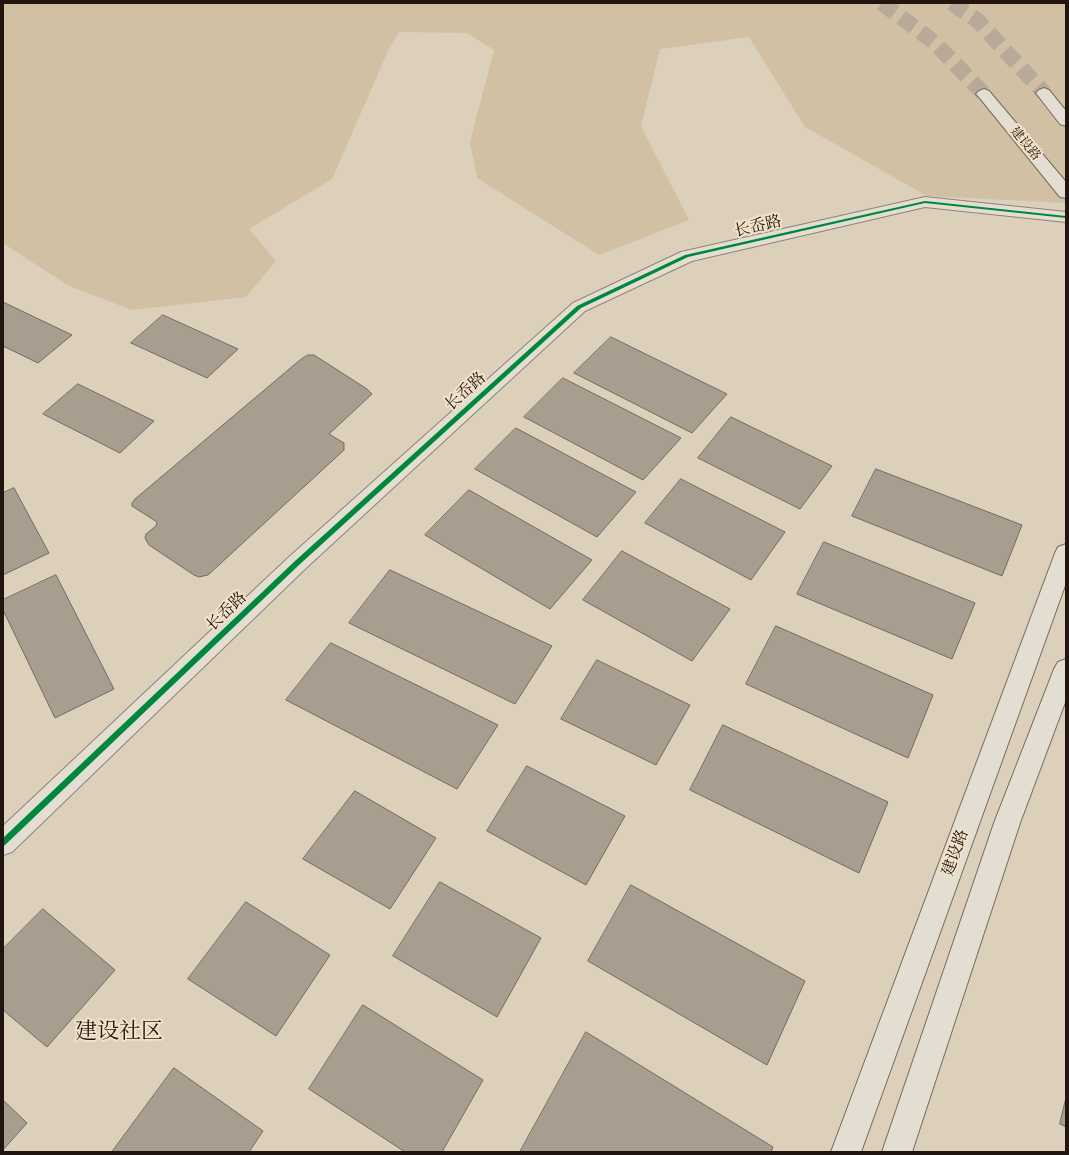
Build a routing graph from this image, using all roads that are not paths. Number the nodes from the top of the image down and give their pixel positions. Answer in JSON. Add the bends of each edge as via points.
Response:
{"nodes":[{"id":1,"x":1044,"y":93,"type":"tunnel mouth"},
{"id":2,"x":984,"y":94,"type":"tunnel mouth"},
{"id":3,"x":1066,"y":121,"type":"edge"},
{"id":4,"x":1066,"y":193,"type":"edge"},
{"id":5,"x":1066,"y":217,"type":"edge"},
{"id":6,"x":1066,"y":553,"type":"edge"},
{"id":7,"x":1066,"y":669,"type":"edge"},
{"id":8,"x":3,"y":843,"type":"edge"},
{"id":9,"x":846,"y":1152,"type":"edge"},
{"id":10,"x":897,"y":1152,"type":"edge"}],
"edges":[{"from":1,"to":3,"type":"street"},
{"from":2,"to":4,"type":"street","name":"建设路"},
{"from":5,"to":8,"type":"street","name":"长岙路","via":[[925,202],[687,256],[579,307],[297,563]]},
{"from":6,"to":9,"type":"street","name":"建设路"},
{"from":7,"to":10,"type":"street","via":[[1007,823]]}]}
